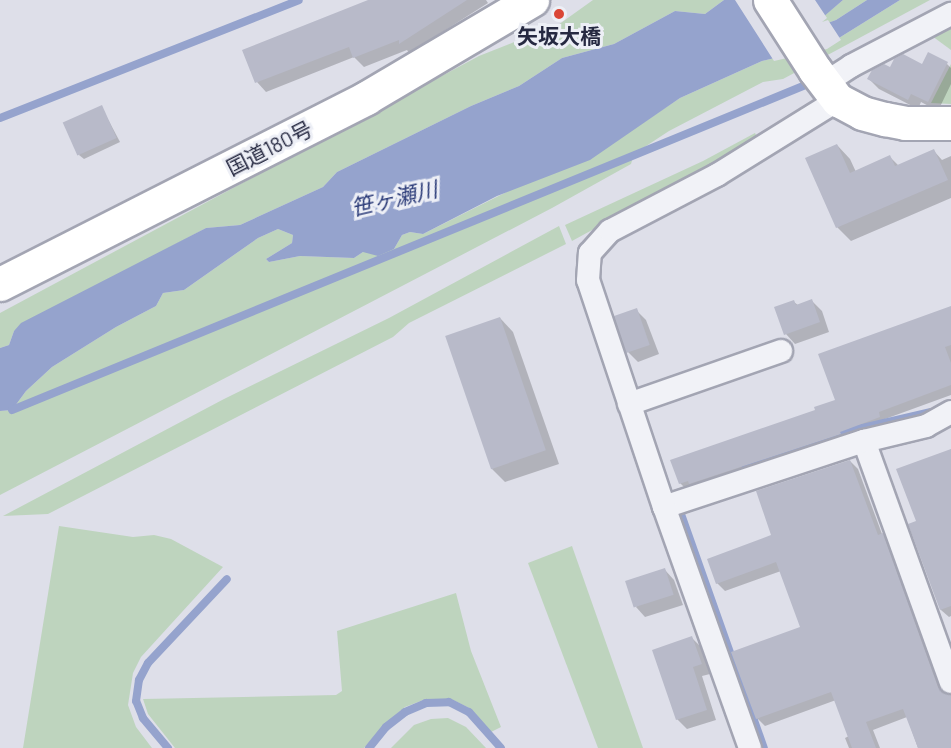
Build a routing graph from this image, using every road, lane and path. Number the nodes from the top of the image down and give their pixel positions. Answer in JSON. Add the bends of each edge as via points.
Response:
{"nodes":[{"id":1,"x":532,"y":0,"type":"edge"},
{"id":2,"x":770,"y":0,"type":"edge"},
{"id":3,"x":951,"y":14,"type":"edge"},
{"id":4,"x":826,"y":84,"type":"junction"},
{"id":5,"x":951,"y":123,"type":"edge"},
{"id":6,"x":0,"y":284,"type":"edge"},
{"id":7,"x":781,"y":351,"type":"dead end"},
{"id":8,"x":629,"y":404,"type":"junction"},
{"id":9,"x":951,"y":412,"type":"edge"},
{"id":10,"x":864,"y":441,"type":"junction"},
{"id":11,"x":675,"y":504,"type":"junction"},
{"id":12,"x":951,"y":682,"type":"edge"},
{"id":13,"x":750,"y":748,"type":"edge"}],
"edges":[{"from":1,"to":6,"type":"highway","name":"国道180号","via":[[366,98]]},
{"from":2,"to":4,"type":"highway"},
{"from":3,"to":4,"type":"street","via":[[851,66]]},
{"from":4,"to":5,"type":"highway","via":[[862,113],[927,125]]},
{"from":4,"to":8,"type":"street","via":[[717,175],[610,231],[590,253],[588,280]]},
{"from":7,"to":8,"type":"street"},
{"from":8,"to":11,"type":"street"},
{"from":9,"to":10,"type":"street","via":[[926,426]]},
{"from":10,"to":11,"type":"street"},
{"from":10,"to":12,"type":"street"},
{"from":11,"to":13,"type":"street"}]}
